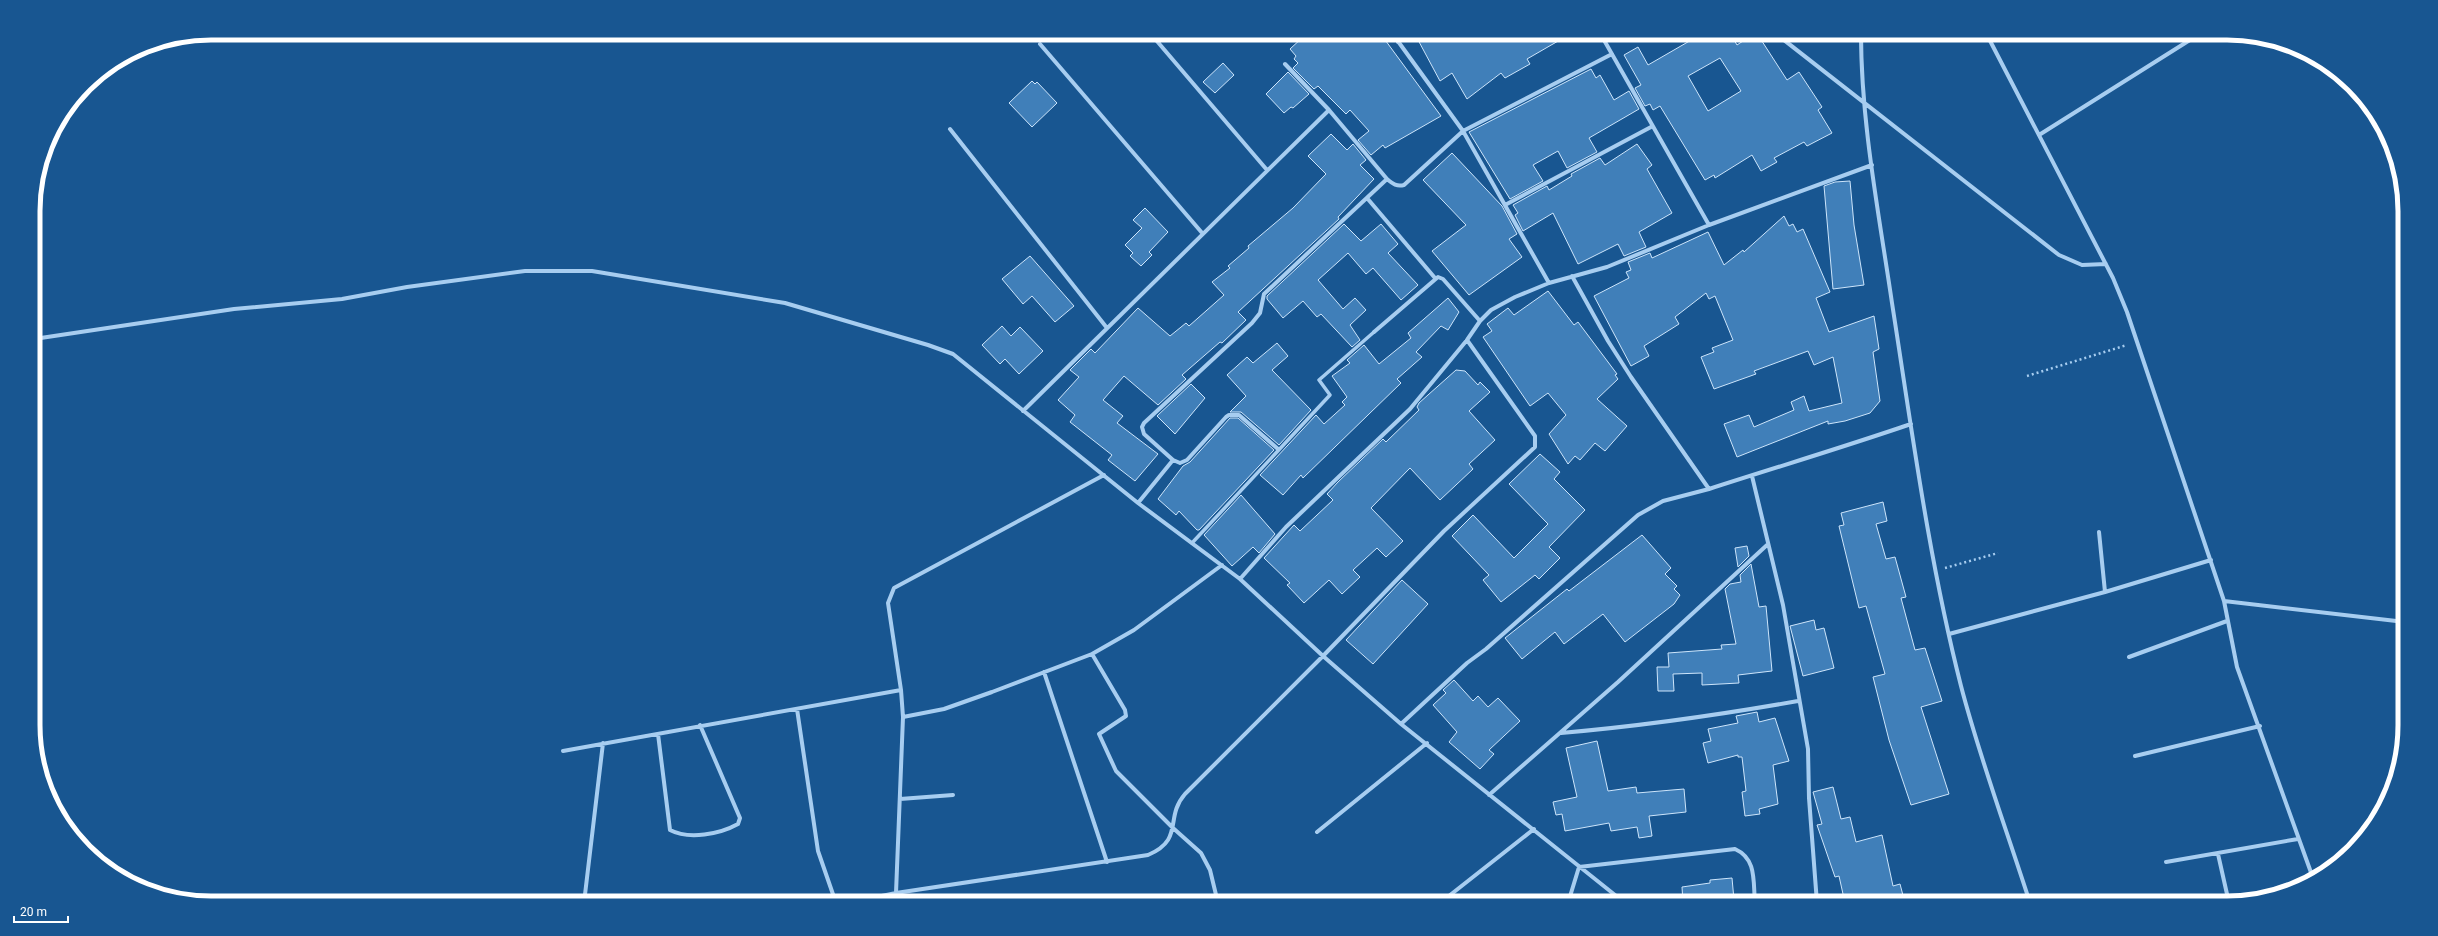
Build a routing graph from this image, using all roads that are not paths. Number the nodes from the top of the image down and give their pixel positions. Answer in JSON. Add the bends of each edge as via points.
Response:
{"nodes":[{"id":1,"x":1161,"y":40,"type":"edge"},
{"id":2,"x":1401,"y":40,"type":"edge"},
{"id":3,"x":1604,"y":40,"type":"edge"},
{"id":4,"x":1784,"y":40,"type":"edge"},
{"id":5,"x":1861,"y":40,"type":"edge"},
{"id":6,"x":1990,"y":40,"type":"edge"},
{"id":7,"x":2190,"y":40,"type":"edge"},
{"id":8,"x":1158,"y":42,"type":"joint"},
{"id":9,"x":1398,"y":42,"type":"joint"},
{"id":10,"x":1040,"y":44,"type":"dead end"},
{"id":11,"x":1612,"y":54,"type":"junction"},
{"id":12,"x":1285,"y":64,"type":"dead end"},
{"id":13,"x":1865,"y":102,"type":"junction"},
{"id":14,"x":1329,"y":110,"type":"junction"},
{"id":15,"x":1651,"y":127,"type":"junction"},
{"id":16,"x":950,"y":129,"type":"dead end"},
{"id":17,"x":1463,"y":131,"type":"junction"},
{"id":18,"x":2039,"y":135,"type":"junction"},
{"id":19,"x":1872,"y":165,"type":"junction"},
{"id":20,"x":1267,"y":170,"type":"junction"},
{"id":21,"x":1387,"y":179,"type":"junction"},
{"id":22,"x":1367,"y":198,"type":"junction"},
{"id":23,"x":1505,"y":206,"type":"junction"},
{"id":24,"x":1709,"y":225,"type":"junction"},
{"id":25,"x":1203,"y":234,"type":"junction"},
{"id":26,"x":2106,"y":264,"type":"junction"},
{"id":27,"x":1572,"y":276,"type":"junction"},
{"id":28,"x":1435,"y":278,"type":"junction"},
{"id":29,"x":1549,"y":283,"type":"junction"},
{"id":30,"x":1480,"y":321,"type":"junction"},
{"id":31,"x":1107,"y":328,"type":"junction"},
{"id":32,"x":1374,"y":332,"type":"joint"},
{"id":33,"x":40,"y":338,"type":"edge"},
{"id":34,"x":1467,"y":340,"type":"junction"},
{"id":35,"x":1023,"y":411,"type":"junction"},
{"id":36,"x":1911,"y":424,"type":"junction"},
{"id":37,"x":1278,"y":449,"type":"junction"},
{"id":38,"x":1173,"y":460,"type":"junction"},
{"id":39,"x":1104,"y":475,"type":"junction"},
{"id":40,"x":1752,"y":476,"type":"junction"},
{"id":41,"x":1709,"y":489,"type":"junction"},
{"id":42,"x":1138,"y":504,"type":"junction"},
{"id":43,"x":2099,"y":532,"type":"dead end"},
{"id":44,"x":1192,"y":543,"type":"junction"},
{"id":45,"x":1767,"y":545,"type":"junction"},
{"id":46,"x":2211,"y":560,"type":"junction"},
{"id":47,"x":1222,"y":566,"type":"junction"},
{"id":48,"x":1240,"y":579,"type":"junction"},
{"id":49,"x":2105,"y":592,"type":"junction"},
{"id":50,"x":2224,"y":601,"type":"junction"},
{"id":51,"x":2227,"y":621,"type":"junction"},
{"id":52,"x":2398,"y":621,"type":"edge"},
{"id":53,"x":1949,"y":634,"type":"junction"},
{"id":54,"x":1092,"y":654,"type":"junction"},
{"id":55,"x":1323,"y":656,"type":"junction"},
{"id":56,"x":2128,"y":657,"type":"dead end"},
{"id":57,"x":1044,"y":672,"type":"junction"},
{"id":58,"x":901,"y":690,"type":"junction"},
{"id":59,"x":1798,"y":701,"type":"junction"},
{"id":60,"x":797,"y":709,"type":"junction"},
{"id":61,"x":903,"y":717,"type":"junction"},
{"id":62,"x":1401,"y":724,"type":"junction"},
{"id":63,"x":700,"y":725,"type":"junction"},
{"id":64,"x":2260,"y":726,"type":"junction"},
{"id":65,"x":1560,"y":733,"type":"junction"},
{"id":66,"x":658,"y":734,"type":"junction"},
{"id":67,"x":603,"y":743,"type":"junction"},
{"id":68,"x":1427,"y":743,"type":"junction"},
{"id":69,"x":563,"y":751,"type":"dead end"},
{"id":70,"x":2135,"y":756,"type":"dead end"},
{"id":71,"x":953,"y":795,"type":"dead end"},
{"id":72,"x":1489,"y":795,"type":"junction"},
{"id":73,"x":900,"y":799,"type":"junction"},
{"id":74,"x":1173,"y":828,"type":"junction"},
{"id":75,"x":1534,"y":829,"type":"junction"},
{"id":76,"x":1317,"y":832,"type":"dead end"},
{"id":77,"x":2298,"y":839,"type":"junction"},
{"id":78,"x":2218,"y":854,"type":"junction"},
{"id":79,"x":1107,"y":862,"type":"junction"},
{"id":80,"x":2166,"y":862,"type":"dead end"},
{"id":81,"x":1579,"y":867,"type":"junction"},
{"id":82,"x":2311,"y":873,"type":"edge"},
{"id":83,"x":896,"y":892,"type":"junction"},
{"id":84,"x":585,"y":896,"type":"edge"},
{"id":85,"x":834,"y":896,"type":"edge"},
{"id":86,"x":879,"y":896,"type":"edge"},
{"id":87,"x":1216,"y":896,"type":"edge"},
{"id":88,"x":1449,"y":896,"type":"edge"},
{"id":89,"x":1570,"y":896,"type":"edge"},
{"id":90,"x":1616,"y":896,"type":"edge"},
{"id":91,"x":1754,"y":896,"type":"edge"},
{"id":92,"x":1816,"y":896,"type":"edge"},
{"id":93,"x":2028,"y":896,"type":"edge"},
{"id":94,"x":2227,"y":896,"type":"edge"}],
"edges":[{"from":1,"to":8,"type":"street"},
{"from":2,"to":9,"type":"street"},
{"from":3,"to":11,"type":"street"},
{"from":4,"to":13,"type":"street","via":[[1841,87]]},
{"from":5,"to":13,"type":"street"},
{"from":6,"to":18,"type":"street"},
{"from":7,"to":18,"type":"street"},
{"from":8,"to":20,"type":"street"},
{"from":9,"to":17,"type":"street"},
{"from":10,"to":25,"type":"street"},
{"from":11,"to":15,"type":"street"},
{"from":11,"to":17,"type":"street"},
{"from":12,"to":14,"type":"street"},
{"from":13,"to":19,"type":"street"},
{"from":13,"to":26,"type":"street","via":[[2059,256],[2082,265]]},
{"from":14,"to":20,"type":"street"},
{"from":14,"to":21,"type":"street"},
{"from":15,"to":23,"type":"street"},
{"from":15,"to":24,"type":"street"},
{"from":16,"to":31,"type":"street"},
{"from":17,"to":21,"type":"street","via":[[1404,185],[1396,186]]},
{"from":17,"to":23,"type":"street"},
{"from":18,"to":26,"type":"street"},
{"from":19,"to":24,"type":"street"},
{"from":19,"to":36,"type":"street"},
{"from":20,"to":25,"type":"street"},
{"from":21,"to":22,"type":"street"},
{"from":22,"to":28,"type":"street"},
{"from":22,"to":38,"type":"street","via":[[1264,294],[1260,313],[1252,324],[1144,423],[1144,434]]},
{"from":23,"to":29,"type":"street"},
{"from":24,"to":27,"type":"street","via":[[1607,267]]},
{"from":25,"to":31,"type":"street"},
{"from":26,"to":46,"type":"street","via":[[2138,342]]},
{"from":27,"to":29,"type":"street"},
{"from":27,"to":41,"type":"street","via":[[1597,324],[1631,377]]},
{"from":28,"to":30,"type":"street","via":[[1443,279]]},
{"from":28,"to":32,"type":"street"},
{"from":29,"to":30,"type":"street","via":[[1491,310]]},
{"from":30,"to":34,"type":"street"},
{"from":31,"to":35,"type":"street"},
{"from":32,"to":37,"type":"street","via":[[1320,380],[1330,395]]},
{"from":33,"to":35,"type":"street","via":[[203,313],[342,299],[407,287],[525,271],[592,271],[785,303],[928,345],[953,354]]},
{"from":34,"to":48,"type":"street","via":[[1410,409],[1286,526]]},
{"from":34,"to":55,"type":"street","via":[[1534,436],[1535,447],[1454,521]]},
{"from":35,"to":39,"type":"street"},
{"from":36,"to":40,"type":"street"},
{"from":36,"to":53,"type":"street"},
{"from":37,"to":38,"type":"street","via":[[1239,415],[1234,414],[1226,417],[1187,460],[1180,463]]},
{"from":37,"to":44,"type":"street"},
{"from":38,"to":42,"type":"street"},
{"from":39,"to":42,"type":"street"},
{"from":39,"to":58,"type":"street","via":[[894,588],[888,603]]},
{"from":40,"to":41,"type":"street"},
{"from":40,"to":45,"type":"street"},
{"from":41,"to":62,"type":"street","via":[[1663,501],[1638,515],[1467,663]]},
{"from":42,"to":44,"type":"street"},
{"from":43,"to":49,"type":"street"},
{"from":44,"to":47,"type":"street"},
{"from":45,"to":59,"type":"street","via":[[1783,605],[1796,675]]},
{"from":45,"to":65,"type":"street"},
{"from":46,"to":49,"type":"street"},
{"from":46,"to":50,"type":"street"},
{"from":47,"to":48,"type":"street"},
{"from":47,"to":54,"type":"street","via":[[1134,630]]},
{"from":48,"to":55,"type":"street"},
{"from":49,"to":53,"type":"street"},
{"from":50,"to":51,"type":"street"},
{"from":50,"to":52,"type":"street"},
{"from":51,"to":56,"type":"street"},
{"from":51,"to":64,"type":"street","via":[[2237,667]]},
{"from":53,"to":93,"type":"street","via":[[1962,688]]},
{"from":54,"to":57,"type":"street"},
{"from":54,"to":74,"type":"street","via":[[1125,710],[1126,716],[1102,730],[1099,738],[1116,771]]},
{"from":55,"to":62,"type":"street"},
{"from":55,"to":74,"type":"street","via":[[1182,797],[1176,810]]},
{"from":57,"to":61,"type":"street","via":[[944,709]]},
{"from":57,"to":79,"type":"street"},
{"from":58,"to":60,"type":"street"},
{"from":58,"to":61,"type":"street"},
{"from":59,"to":65,"type":"street","via":[[1627,728]]},
{"from":59,"to":92,"type":"street","via":[[1808,749]]},
{"from":60,"to":63,"type":"street"},
{"from":60,"to":85,"type":"street","via":[[818,851]]},
{"from":61,"to":73,"type":"street"},
{"from":62,"to":68,"type":"street"},
{"from":63,"to":66,"type":"street"},
{"from":63,"to":66,"type":"street","via":[[740,818],[738,824],[731,828],[706,834],[682,835],[670,830]]},
{"from":64,"to":70,"type":"street"},
{"from":64,"to":77,"type":"street"},
{"from":65,"to":72,"type":"street"},
{"from":66,"to":67,"type":"street"},
{"from":67,"to":69,"type":"street"},
{"from":67,"to":84,"type":"street"},
{"from":68,"to":72,"type":"street"},
{"from":68,"to":76,"type":"street"},
{"from":71,"to":73,"type":"street"},
{"from":72,"to":75,"type":"street"},
{"from":73,"to":83,"type":"street"},
{"from":74,"to":79,"type":"street","via":[[1162,849],[1148,855]]},
{"from":74,"to":87,"type":"street","via":[[1201,853],[1210,870]]},
{"from":75,"to":81,"type":"street"},
{"from":75,"to":88,"type":"street"},
{"from":77,"to":78,"type":"street"},
{"from":77,"to":82,"type":"street"},
{"from":78,"to":80,"type":"street"},
{"from":78,"to":94,"type":"street"},
{"from":79,"to":83,"type":"street"},
{"from":81,"to":89,"type":"street"},
{"from":81,"to":90,"type":"street"},
{"from":81,"to":91,"type":"street","via":[[1735,849],[1746,854],[1752,866]]},
{"from":83,"to":86,"type":"street"}]}
